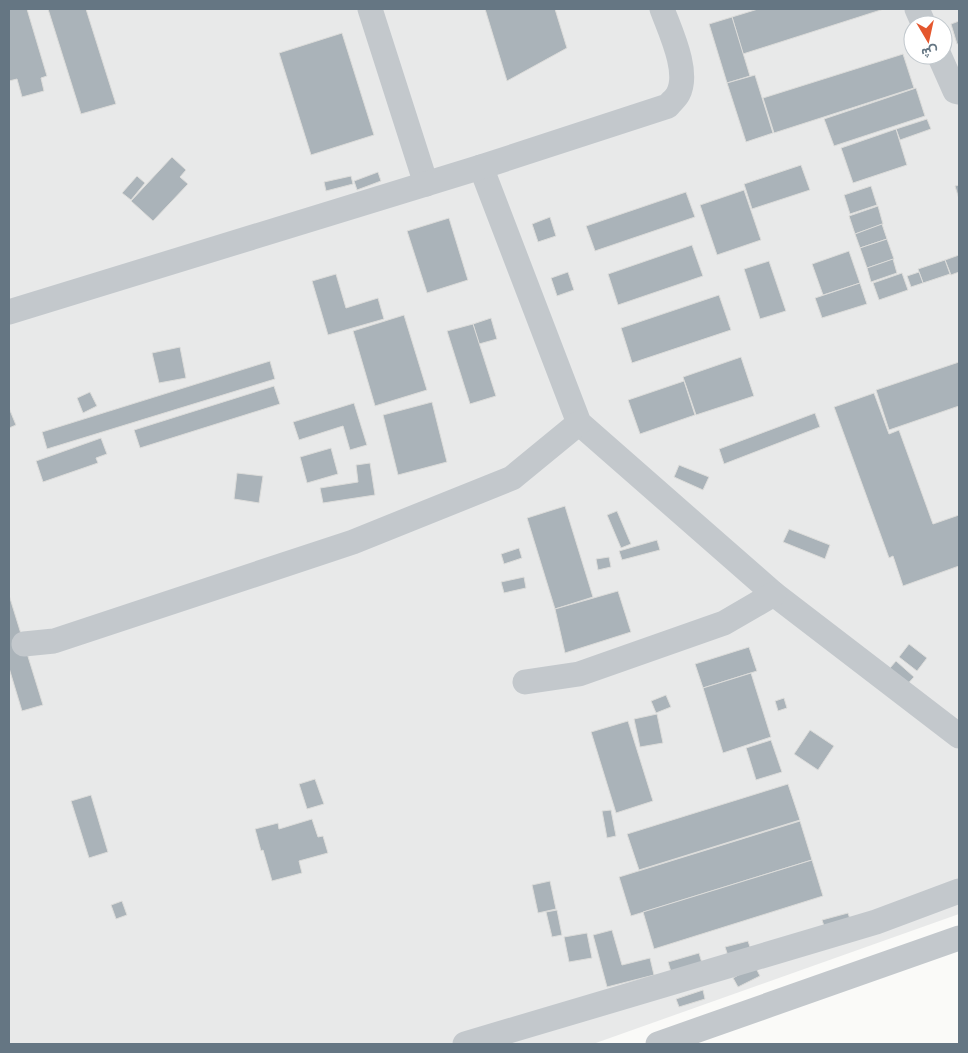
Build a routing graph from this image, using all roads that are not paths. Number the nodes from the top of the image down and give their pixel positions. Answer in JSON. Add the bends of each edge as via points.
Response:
{"nodes":[{"id":1,"x":370,"y":9,"type":"edge"},
{"id":2,"x":662,"y":9,"type":"edge"},
{"id":3,"x":943,"y":65,"type":"edge"},
{"id":4,"x":959,"y":92,"type":"edge"},
{"id":5,"x":481,"y":168,"type":"junction"},
{"id":6,"x":426,"y":184,"type":"junction"},
{"id":7,"x":9,"y":312,"type":"edge"},
{"id":8,"x":580,"y":423,"type":"junction"},
{"id":9,"x":774,"y":594,"type":"junction"},
{"id":10,"x":24,"y":644,"type":"dead end"},
{"id":11,"x":525,"y":682,"type":"dead end"},
{"id":12,"x":959,"y":736,"type":"edge"},
{"id":13,"x":959,"y":891,"type":"edge"},
{"id":14,"x":959,"y":938,"type":"edge"},
{"id":15,"x":465,"y":1044,"type":"edge"},
{"id":16,"x":658,"y":1044,"type":"edge"}],
"edges":[{"from":1,"to":6,"type":"lane"},
{"from":2,"to":5,"type":"lane","via":[[683,79],[678,94],[668,106]]},
{"from":3,"to":4,"type":"lane","via":[[955,91]]},
{"from":5,"to":6,"type":"lane"},
{"from":5,"to":8,"type":"lane"},
{"from":6,"to":7,"type":"lane"},
{"from":8,"to":9,"type":"lane"},
{"from":8,"to":10,"type":"lane","via":[[512,478],[353,542],[54,641]]},
{"from":9,"to":11,"type":"lane","via":[[724,623],[579,674]]},
{"from":9,"to":12,"type":"lane"},
{"from":13,"to":15,"type":"lane","via":[[876,922]]},
{"from":14,"to":16,"type":"lane"}]}
